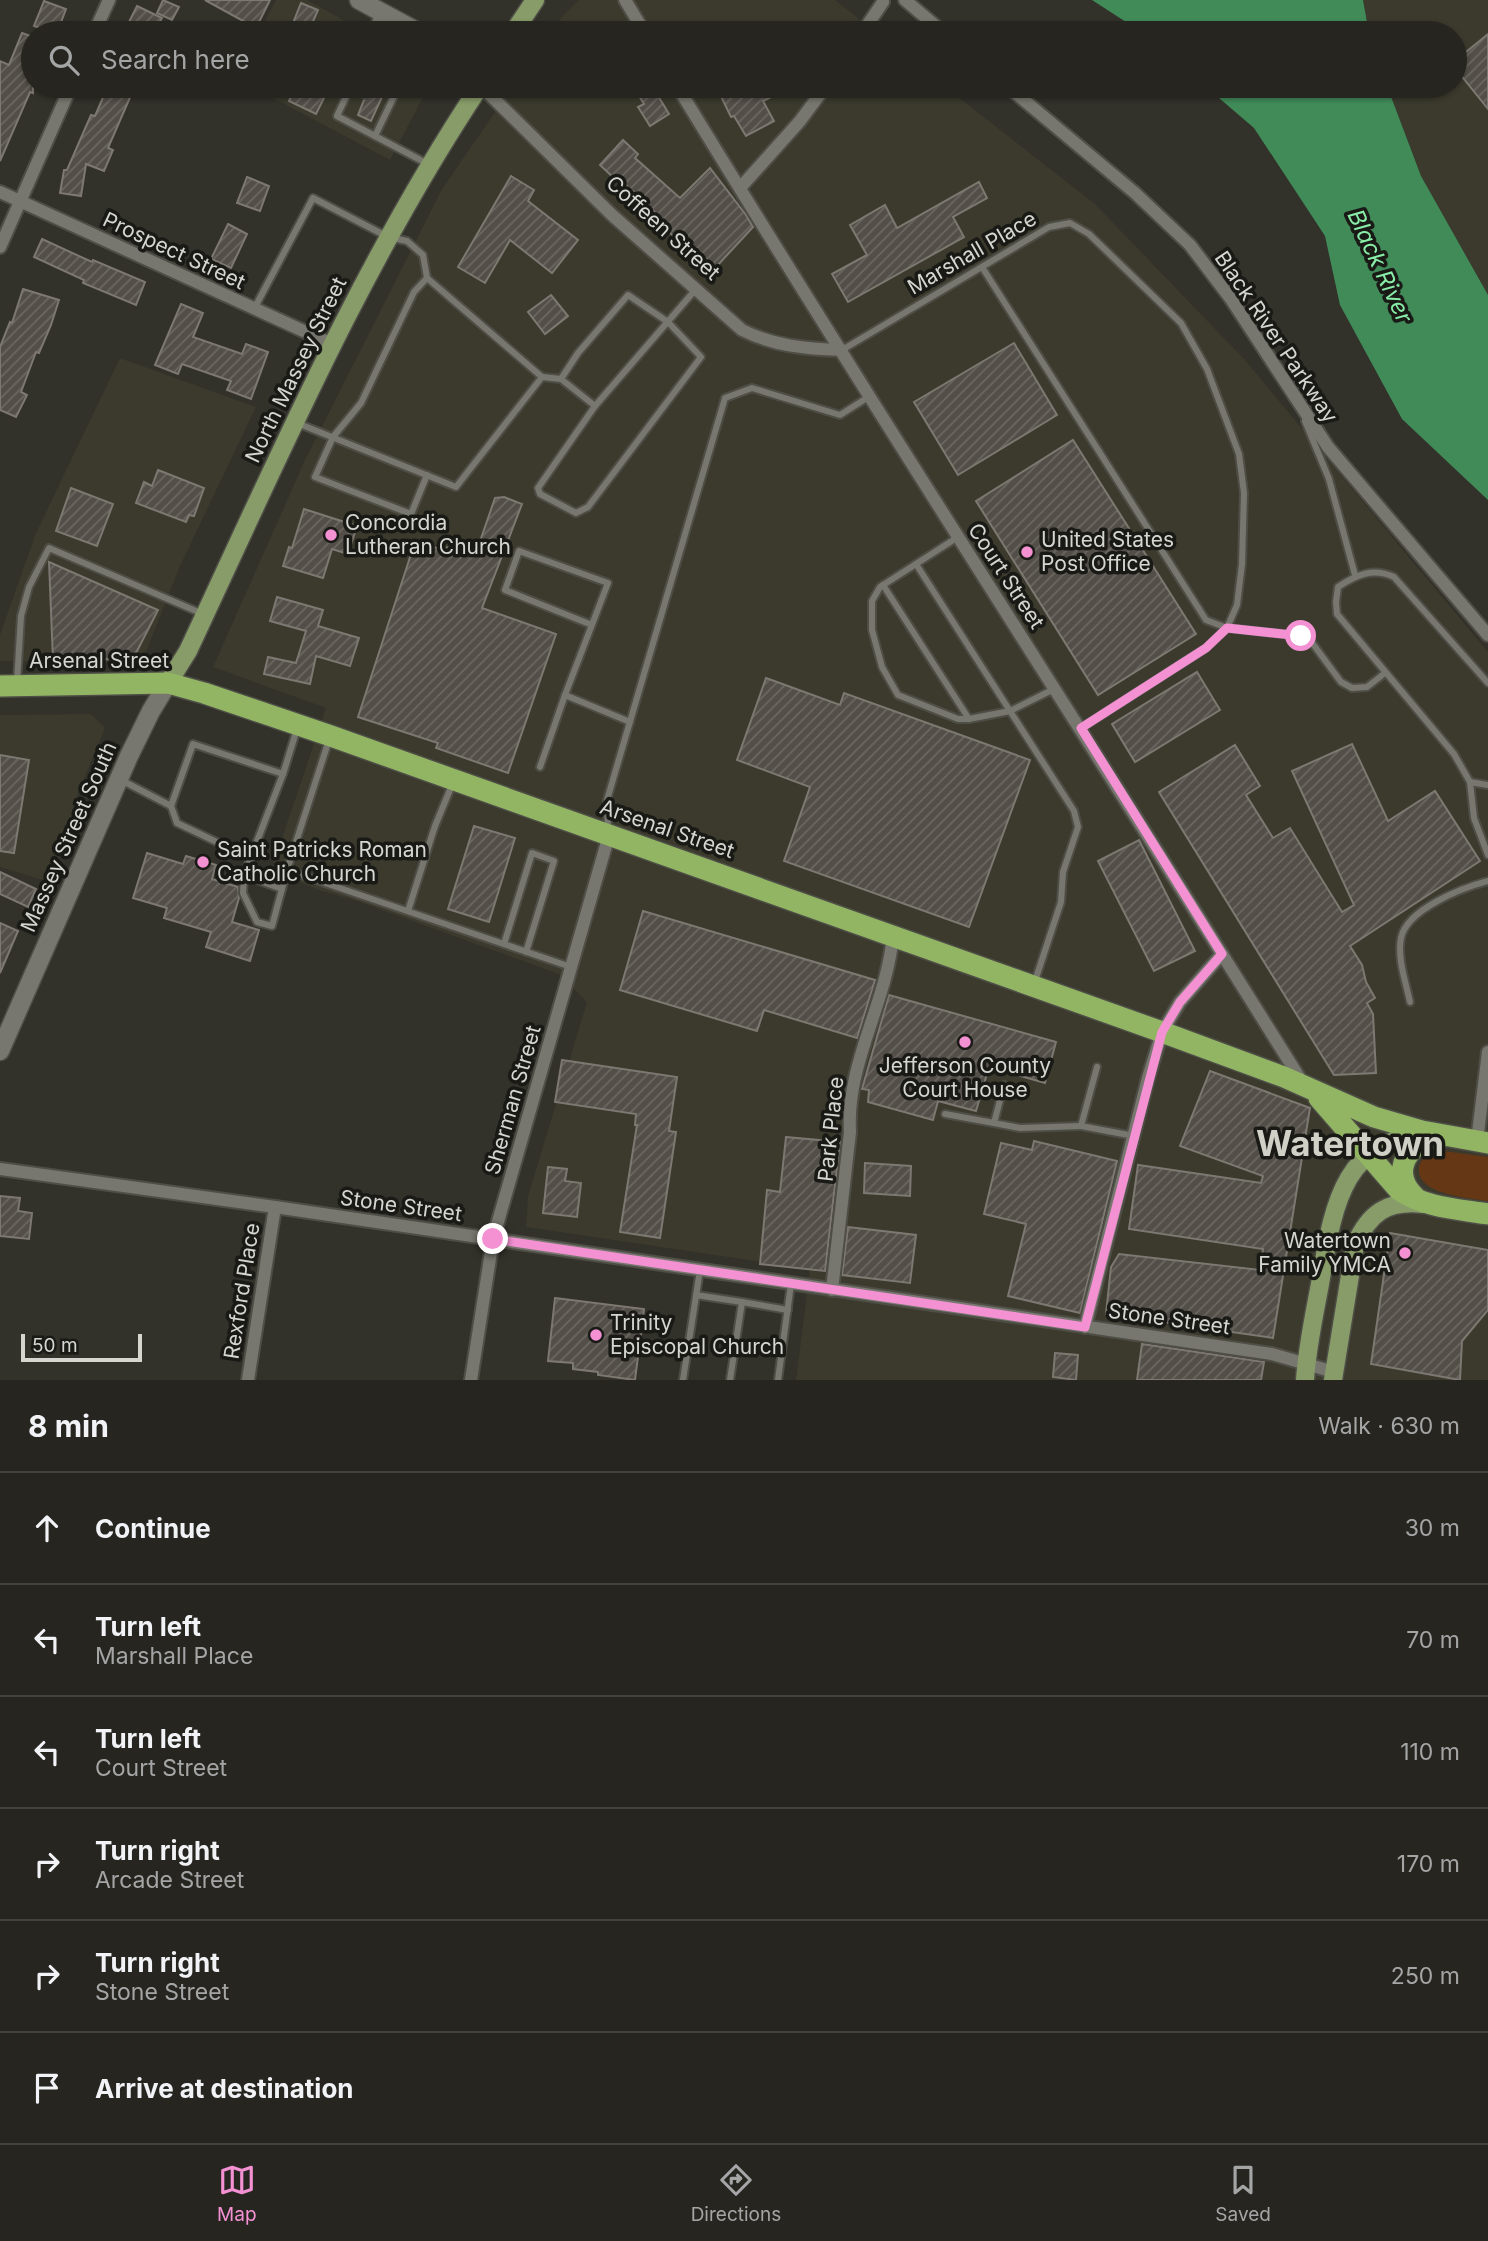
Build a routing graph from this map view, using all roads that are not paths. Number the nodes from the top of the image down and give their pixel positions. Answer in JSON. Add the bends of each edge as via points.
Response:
{"nodes":[{"id":1,"x":109,"y":0,"type":"edge"},
{"id":2,"x":359,"y":0,"type":"edge"},
{"id":3,"x":535,"y":0,"type":"edge"},
{"id":4,"x":625,"y":0,"type":"edge"},
{"id":5,"x":905,"y":0,"type":"edge"},
{"id":6,"x":883,"y":2,"type":"dead end"},
{"id":7,"x":380,"y":11,"type":"junction"},
{"id":8,"x":99,"y":21,"type":"edge"},
{"id":9,"x":376,"y":21,"type":"edge"},
{"id":10,"x":398,"y":21,"type":"edge"},
{"id":11,"x":521,"y":21,"type":"edge"},
{"id":12,"x":638,"y":21,"type":"edge"},
{"id":13,"x":870,"y":21,"type":"edge"},
{"id":14,"x":930,"y":21,"type":"edge"},
{"id":15,"x":66,"y":98,"type":"edge"},
{"id":16,"x":345,"y":98,"type":"edge"},
{"id":17,"x":392,"y":98,"type":"edge"},
{"id":18,"x":472,"y":98,"type":"edge"},
{"id":19,"x":492,"y":98,"type":"edge"},
{"id":20,"x":684,"y":98,"type":"edge"},
{"id":21,"x":817,"y":98,"type":"edge"},
{"id":22,"x":1021,"y":98,"type":"edge"},
{"id":23,"x":379,"y":104,"type":"dead end"},
{"id":24,"x":387,"y":110,"type":"junction"},
{"id":25,"x":375,"y":136,"type":"junction"},
{"id":26,"x":430,"y":165,"type":"junction"},
{"id":27,"x":740,"y":188,"type":"junction"},
{"id":28,"x":0,"y":192,"type":"edge"},
{"id":29,"x":20,"y":202,"type":"junction"},
{"id":30,"x":388,"y":237,"type":"junction"},
{"id":31,"x":0,"y":247,"type":"edge"},
{"id":32,"x":982,"y":267,"type":"junction"},
{"id":33,"x":427,"y":278,"type":"junction"},
{"id":34,"x":696,"y":289,"type":"junction"},
{"id":35,"x":254,"y":309,"type":"junction"},
{"id":36,"x":668,"y":322,"type":"junction"},
{"id":37,"x":332,"y":344,"type":"junction"},
{"id":38,"x":842,"y":351,"type":"junction"},
{"id":39,"x":542,"y":377,"type":"junction"},
{"id":40,"x":561,"y":379,"type":"junction"},
{"id":41,"x":870,"y":396,"type":"junction"},
{"id":42,"x":595,"y":406,"type":"junction"},
{"id":43,"x":1299,"y":406,"type":"junction"},
{"id":44,"x":295,"y":422,"type":"junction"},
{"id":45,"x":333,"y":437,"type":"junction"},
{"id":46,"x":427,"y":475,"type":"junction"},
{"id":47,"x":958,"y":537,"type":"junction"},
{"id":48,"x":916,"y":564,"type":"junction"},
{"id":49,"x":1356,"y":575,"type":"junction"},
{"id":50,"x":883,"y":585,"type":"junction"},
{"id":51,"x":205,"y":615,"type":"junction"},
{"id":52,"x":592,"y":625,"type":"junction"},
{"id":53,"x":1227,"y":628,"type":"junction"},
{"id":54,"x":1488,"y":635,"type":"edge"},
{"id":55,"x":1385,"y":673,"type":"junction"},
{"id":56,"x":1488,"y":682,"type":"edge"},
{"id":57,"x":168,"y":683,"type":"junction"},
{"id":58,"x":9,"y":685,"type":"edge"},
{"id":59,"x":1056,"y":688,"type":"junction"},
{"id":60,"x":565,"y":695,"type":"junction"},
{"id":61,"x":1010,"y":711,"type":"junction"},
{"id":62,"x":970,"y":719,"type":"junction"},
{"id":63,"x":630,"y":722,"type":"junction"},
{"id":64,"x":298,"y":726,"type":"junction"},
{"id":65,"x":1081,"y":728,"type":"junction"},
{"id":66,"x":331,"y":736,"type":"junction"},
{"id":67,"x":540,"y":767,"type":"dead end"},
{"id":68,"x":283,"y":774,"type":"junction"},
{"id":69,"x":119,"y":779,"type":"junction"},
{"id":70,"x":454,"y":780,"type":"junction"},
{"id":71,"x":1470,"y":782,"type":"junction"},
{"id":72,"x":1488,"y":785,"type":"edge"},
{"id":73,"x":171,"y":806,"type":"junction"},
{"id":74,"x":609,"y":835,"type":"junction"},
{"id":75,"x":1488,"y":855,"type":"edge"},
{"id":76,"x":250,"y":858,"type":"junction"},
{"id":77,"x":287,"y":870,"type":"junction"},
{"id":78,"x":244,"y":875,"type":"junction"},
{"id":79,"x":1488,"y":881,"type":"edge"},
{"id":80,"x":282,"y":889,"type":"junction"},
{"id":81,"x":408,"y":911,"type":"junction"},
{"id":82,"x":893,"y":935,"type":"junction"},
{"id":83,"x":504,"y":944,"type":"junction"},
{"id":84,"x":526,"y":952,"type":"junction"},
{"id":85,"x":1222,"y":954,"type":"junction"},
{"id":86,"x":571,"y":967,"type":"junction"},
{"id":87,"x":1034,"y":986,"type":"junction"},
{"id":88,"x":1410,"y":1002,"type":"dead end"},
{"id":89,"x":1162,"y":1032,"type":"junction"},
{"id":90,"x":0,"y":1051,"type":"edge"},
{"id":91,"x":1488,"y":1052,"type":"edge"},
{"id":92,"x":1097,"y":1067,"type":"dead end"},
{"id":93,"x":1004,"y":1085,"type":"dead end"},
{"id":94,"x":1304,"y":1086,"type":"junction"},
{"id":95,"x":945,"y":1114,"type":"dead end"},
{"id":96,"x":994,"y":1122,"type":"junction"},
{"id":97,"x":1081,"y":1126,"type":"junction"},
{"id":98,"x":1133,"y":1136,"type":"junction"},
{"id":99,"x":1447,"y":1136,"type":"junction"},
{"id":100,"x":1482,"y":1142,"type":"edge"},
{"id":101,"x":1370,"y":1154,"type":"junction"},
{"id":102,"x":0,"y":1169,"type":"edge"},
{"id":103,"x":1389,"y":1180,"type":"junction"},
{"id":104,"x":1427,"y":1204,"type":"junction"},
{"id":105,"x":275,"y":1207,"type":"junction"},
{"id":106,"x":1381,"y":1210,"type":"junction"},
{"id":107,"x":1488,"y":1214,"type":"edge"},
{"id":108,"x":493,"y":1239,"type":"junction"},
{"id":109,"x":700,"y":1270,"type":"junction"},
{"id":110,"x":791,"y":1284,"type":"junction"},
{"id":111,"x":832,"y":1290,"type":"junction"},
{"id":112,"x":696,"y":1295,"type":"junction"},
{"id":113,"x":742,"y":1302,"type":"junction"},
{"id":114,"x":788,"y":1310,"type":"junction"},
{"id":115,"x":1085,"y":1327,"type":"junction"},
{"id":116,"x":1305,"y":1372,"type":"edge"},
{"id":117,"x":1333,"y":1376,"type":"edge"},
{"id":118,"x":248,"y":1380,"type":"edge"},
{"id":119,"x":471,"y":1380,"type":"edge"},
{"id":120,"x":682,"y":1380,"type":"edge"},
{"id":121,"x":730,"y":1380,"type":"edge"},
{"id":122,"x":778,"y":1380,"type":"edge"}],
"edges":[{"from":1,"to":8,"type":"street"},
{"from":2,"to":7,"type":"main road"},
{"from":3,"to":11,"type":"main road"},
{"from":4,"to":12,"type":"street"},
{"from":5,"to":14,"type":"street"},
{"from":6,"to":13,"type":"street"},
{"from":7,"to":9,"type":"lane"},
{"from":7,"to":10,"type":"main road"},
{"from":15,"to":29,"type":"street"},
{"from":16,"to":25,"type":"lane","via":[[337,116]]},
{"from":17,"to":24,"type":"lane"},
{"from":18,"to":26,"type":"main road","name":"North Massey Street"},
{"from":19,"to":34,"type":"street","name":"Coffeen Street"},
{"from":20,"to":27,"type":"street","name":"Court Street"},
{"from":21,"to":27,"type":"street"},
{"from":22,"to":43,"type":"street","name":"Black River Parkway","via":[[1136,193],[1190,245],[1231,299]]},
{"from":23,"to":24,"type":"lane"},
{"from":24,"to":25,"type":"lane"},
{"from":25,"to":26,"type":"lane"},
{"from":26,"to":30,"type":"main road","name":"North Massey Street"},
{"from":27,"to":38,"type":"street","name":"Court Street"},
{"from":28,"to":29,"type":"street","name":"Prospect Street"},
{"from":29,"to":31,"type":"street"},
{"from":29,"to":35,"type":"street","name":"Prospect Street"},
{"from":30,"to":33,"type":"lane","via":[[407,241],[423,255]]},
{"from":30,"to":35,"type":"lane","via":[[313,198]]},
{"from":30,"to":37,"type":"main road","name":"North Massey Street"},
{"from":32,"to":38,"type":"lane","name":"Marshall Place"},
{"from":32,"to":53,"type":"lane","via":[[1206,620]]},
{"from":32,"to":53,"type":"lane","name":"Marshall Place","via":[[1049,227],[1070,223],[1089,234],[1181,323],[1207,369],[1239,454],[1244,493],[1242,564],[1237,605]]},
{"from":33,"to":39,"type":"lane"},
{"from":33,"to":45,"type":"lane","via":[[414,292],[361,403]]},
{"from":34,"to":36,"type":"lane"},
{"from":34,"to":38,"type":"street","name":"Coffeen Street","via":[[742,330],[764,341]]},
{"from":35,"to":37,"type":"street","name":"Prospect Street"},
{"from":36,"to":40,"type":"lane","via":[[628,295]]},
{"from":36,"to":42,"type":"lane"},
{"from":36,"to":42,"type":"lane","via":[[701,357],[588,507],[576,513],[538,488]]},
{"from":37,"to":44,"type":"main road","name":"North Massey Street"},
{"from":38,"to":41,"type":"street","name":"Court Street"},
{"from":39,"to":40,"type":"lane"},
{"from":39,"to":46,"type":"lane","via":[[456,487]]},
{"from":40,"to":42,"type":"lane"},
{"from":41,"to":47,"type":"street","name":"Court Street"},
{"from":41,"to":63,"type":"lane","via":[[840,415],[752,388],[725,398]]},
{"from":43,"to":49,"type":"lane","via":[[1329,479]]},
{"from":43,"to":54,"type":"street","name":"Black River Parkway","via":[[1328,447]]},
{"from":44,"to":45,"type":"lane"},
{"from":44,"to":51,"type":"main road","name":"North Massey Street"},
{"from":45,"to":46,"type":"lane"},
{"from":45,"to":46,"type":"lane","via":[[315,477],[411,514]]},
{"from":47,"to":48,"type":"lane"},
{"from":47,"to":59,"type":"street","name":"Court Street"},
{"from":48,"to":50,"type":"lane"},
{"from":48,"to":61,"type":"lane"},
{"from":49,"to":55,"type":"lane","via":[[1338,587],[1338,614]]},
{"from":49,"to":56,"type":"lane","via":[[1376,572],[1394,578]]},
{"from":50,"to":62,"type":"lane"},
{"from":50,"to":62,"type":"lane","via":[[872,601],[872,630],[882,667],[898,695],[958,719]]},
{"from":51,"to":57,"type":"main road","name":"North Massey Street"},
{"from":51,"to":58,"type":"lane","via":[[49,548],[29,587]]},
{"from":52,"to":52,"type":"lane","via":[[608,583],[519,551],[505,590]]},
{"from":52,"to":60,"type":"lane"},
{"from":53,"to":55,"type":"lane","via":[[1301,636],[1313,644],[1341,682],[1352,688],[1367,687]]},
{"from":53,"to":65,"type":"lane","name":"Marshall Place","via":[[1206,648]]},
{"from":55,"to":71,"type":"lane","via":[[1454,754]]},
{"from":57,"to":58,"type":"highway","name":"Arsenal Street"},
{"from":57,"to":64,"type":"highway","name":"Arsenal Street"},
{"from":57,"to":69,"type":"main road","name":"Massey Street South"},
{"from":59,"to":61,"type":"lane"},
{"from":59,"to":65,"type":"street","name":"Court Street"},
{"from":60,"to":63,"type":"lane"},
{"from":60,"to":67,"type":"lane"},
{"from":61,"to":62,"type":"lane"},
{"from":61,"to":87,"type":"lane","via":[[1078,821],[1063,872],[1061,902]]},
{"from":63,"to":74,"type":"lane","via":[[607,800]]},
{"from":64,"to":66,"type":"highway","name":"Arsenal Street"},
{"from":64,"to":68,"type":"lane"},
{"from":65,"to":85,"type":"street","name":"Court Street"},
{"from":66,"to":70,"type":"highway","name":"Arsenal Street"},
{"from":66,"to":77,"type":"lane"},
{"from":68,"to":73,"type":"lane","via":[[193,744]]},
{"from":68,"to":76,"type":"lane"},
{"from":69,"to":73,"type":"lane"},
{"from":69,"to":90,"type":"main road","name":"Massey Street South"},
{"from":70,"to":74,"type":"highway","name":"Arsenal Street"},
{"from":70,"to":81,"type":"lane"},
{"from":71,"to":72,"type":"lane"},
{"from":71,"to":75,"type":"lane","via":[[1474,818]]},
{"from":73,"to":76,"type":"lane","via":[[177,823]]},
{"from":74,"to":82,"type":"highway","name":"Arsenal Street"},
{"from":74,"to":86,"type":"street","name":"Sherman Street"},
{"from":76,"to":78,"type":"lane"},
{"from":77,"to":80,"type":"lane"},
{"from":77,"to":81,"type":"lane"},
{"from":78,"to":80,"type":"lane"},
{"from":78,"to":80,"type":"lane","via":[[243,893],[257,922],[272,926]]},
{"from":79,"to":88,"type":"lane","via":[[1453,892],[1406,924],[1401,945]]},
{"from":81,"to":83,"type":"lane"},
{"from":82,"to":87,"type":"highway","name":"Arsenal Street"},
{"from":82,"to":111,"type":"street","name":"Park Place","via":[[891,959],[858,1064],[849,1110]]},
{"from":83,"to":84,"type":"lane"},
{"from":83,"to":84,"type":"lane","via":[[532,853],[554,861]]},
{"from":84,"to":86,"type":"lane"},
{"from":85,"to":89,"type":"street","via":[[1180,1002]]},
{"from":85,"to":94,"type":"street","name":"Court Street"},
{"from":86,"to":108,"type":"street","name":"Sherman Street"},
{"from":87,"to":89,"type":"highway","name":"Arsenal Street"},
{"from":89,"to":94,"type":"highway","name":"Arsenal Street"},
{"from":89,"to":98,"type":"street"},
{"from":91,"to":100,"type":"street"},
{"from":92,"to":97,"type":"lane"},
{"from":93,"to":96,"type":"lane"},
{"from":94,"to":99,"type":"highway","name":"Arsenal Street","via":[[1374,1117]]},
{"from":94,"to":101,"type":"highway"},
{"from":95,"to":96,"type":"lane"},
{"from":96,"to":97,"type":"lane","via":[[1020,1128]]},
{"from":97,"to":98,"type":"lane"},
{"from":98,"to":115,"type":"street"},
{"from":99,"to":100,"type":"highway","name":"Arsenal Street"},
{"from":99,"to":101,"type":"main road","via":[[1401,1139]]},
{"from":99,"to":104,"type":"highway","via":[[1426,1139],[1404,1160],[1409,1191]]},
{"from":101,"to":103,"type":"highway"},
{"from":101,"to":116,"type":"main road","via":[[1346,1181],[1334,1211]]},
{"from":102,"to":105,"type":"street","name":"Stone Street"},
{"from":103,"to":104,"type":"highway","via":[[1412,1199]]},
{"from":103,"to":106,"type":"main road"},
{"from":104,"to":106,"type":"main road","via":[[1395,1204]]},
{"from":104,"to":107,"type":"highway"},
{"from":105,"to":108,"type":"street","name":"Stone Street"},
{"from":105,"to":118,"type":"street","name":"Rexford Place"},
{"from":106,"to":117,"type":"main road","via":[[1355,1245]]},
{"from":108,"to":109,"type":"street","name":"Stone Street"},
{"from":108,"to":119,"type":"street","name":"Sherman Street"},
{"from":109,"to":110,"type":"street","name":"Stone Street"},
{"from":109,"to":112,"type":"lane"},
{"from":110,"to":111,"type":"street","name":"Stone Street"},
{"from":110,"to":114,"type":"lane"},
{"from":111,"to":115,"type":"street","name":"Stone Street"},
{"from":112,"to":113,"type":"lane"},
{"from":112,"to":120,"type":"lane"},
{"from":113,"to":114,"type":"lane"},
{"from":113,"to":121,"type":"lane"},
{"from":114,"to":122,"type":"lane"},
{"from":115,"to":116,"type":"street","name":"Stone Street","via":[[1272,1354]]},
{"from":116,"to":117,"type":"street","name":"Stone Street"}]}
